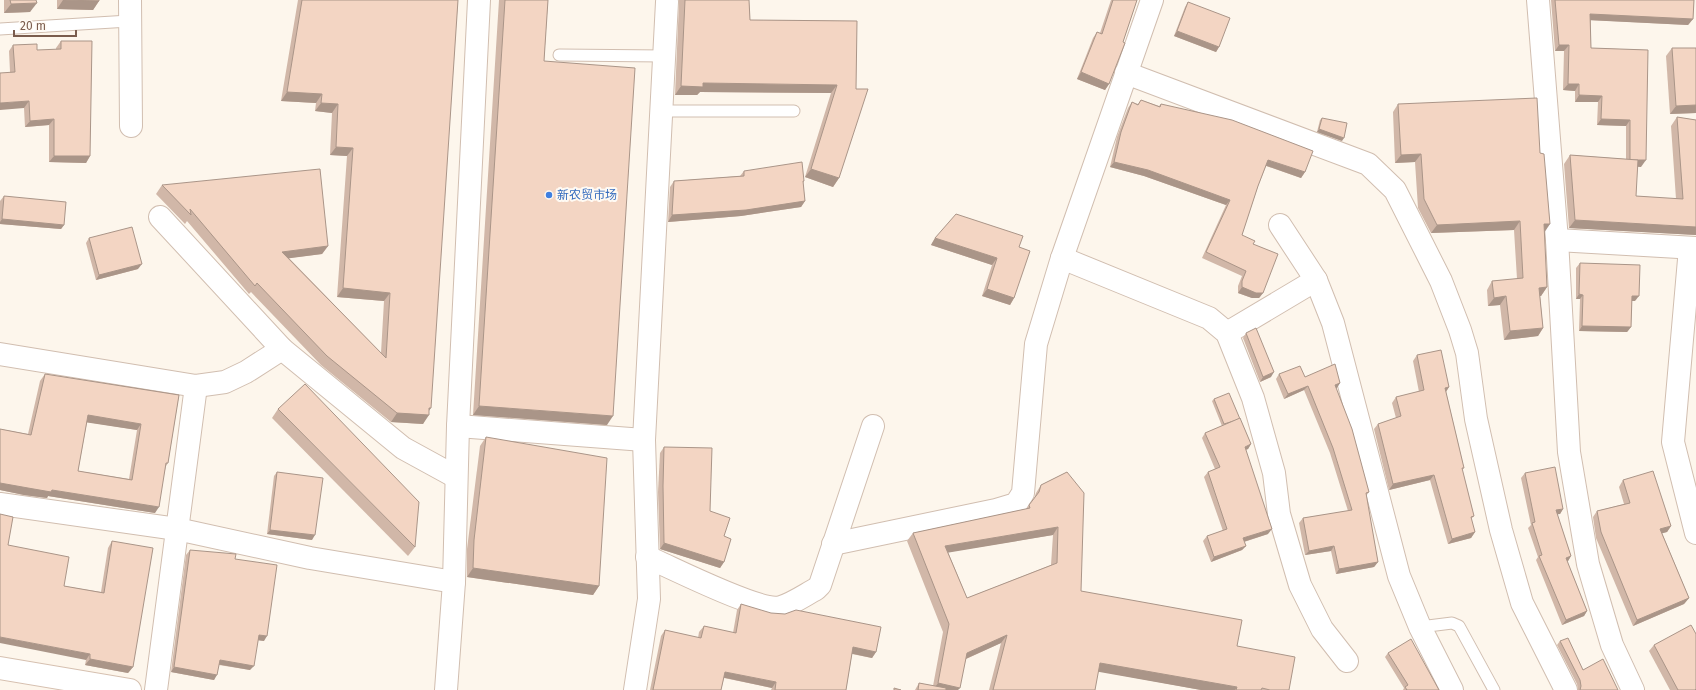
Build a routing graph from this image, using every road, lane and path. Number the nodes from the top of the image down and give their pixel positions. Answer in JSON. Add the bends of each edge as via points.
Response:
{"nodes":[{"id":1,"x":479,"y":0,"type":"edge"},
{"id":2,"x":1152,"y":0,"type":"edge"},
{"id":3,"x":1538,"y":0,"type":"edge"},
{"id":4,"x":667,"y":2,"type":"dead end"},
{"id":5,"x":130,"y":10,"type":"edge"},
{"id":6,"x":0,"y":29,"type":"edge"},
{"id":7,"x":559,"y":55,"type":"dead end"},
{"id":8,"x":664,"y":56,"type":"junction"},
{"id":9,"x":1126,"y":73,"type":"junction"},
{"id":10,"x":661,"y":111,"type":"junction"},
{"id":11,"x":794,"y":111,"type":"dead end"},
{"id":12,"x":131,"y":126,"type":"dead end"},
{"id":13,"x":160,"y":217,"type":"dead end"},
{"id":14,"x":1280,"y":225,"type":"dead end"},
{"id":15,"x":1557,"y":240,"type":"junction"},
{"id":16,"x":1693,"y":248,"type":"edge"},
{"id":17,"x":1062,"y":258,"type":"junction"},
{"id":18,"x":1316,"y":280,"type":"junction"},
{"id":19,"x":1227,"y":333,"type":"junction"},
{"id":20,"x":282,"y":349,"type":"junction"},
{"id":21,"x":0,"y":354,"type":"edge"},
{"id":22,"x":196,"y":386,"type":"junction"},
{"id":23,"x":458,"y":426,"type":"junction"},
{"id":24,"x":873,"y":426,"type":"dead end"},
{"id":25,"x":644,"y":440,"type":"junction"},
{"id":26,"x":456,"y":477,"type":"junction"},
{"id":27,"x":0,"y":504,"type":"edge"},
{"id":28,"x":177,"y":530,"type":"junction"},
{"id":29,"x":1696,"y":533,"type":"edge"},
{"id":30,"x":833,"y":544,"type":"junction"},
{"id":31,"x":647,"y":557,"type":"junction"},
{"id":32,"x":454,"y":582,"type":"junction"},
{"id":33,"x":1420,"y":627,"type":"junction"},
{"id":34,"x":1348,"y":661,"type":"dead end"},
{"id":35,"x":0,"y":668,"type":"edge"},
{"id":36,"x":130,"y":690,"type":"edge"},
{"id":37,"x":156,"y":690,"type":"edge"},
{"id":38,"x":446,"y":690,"type":"edge"},
{"id":39,"x":635,"y":690,"type":"edge"},
{"id":40,"x":1452,"y":690,"type":"edge"},
{"id":41,"x":1494,"y":690,"type":"edge"},
{"id":42,"x":1566,"y":690,"type":"edge"},
{"id":43,"x":1633,"y":690,"type":"edge"}],
"edges":[{"from":1,"to":23,"type":"street"},
{"from":2,"to":9,"type":"street"},
{"from":3,"to":15,"type":"street"},
{"from":4,"to":8,"type":"street"},
{"from":5,"to":6,"type":"lane"},
{"from":5,"to":12,"type":"street"},
{"from":7,"to":8,"type":"lane"},
{"from":8,"to":10,"type":"street"},
{"from":9,"to":17,"type":"street"},
{"from":9,"to":42,"type":"street","via":[[1368,164],[1395,190],[1441,281],[1460,330],[1467,353],[1476,419],[1503,537],[1522,602]]},
{"from":10,"to":11,"type":"lane"},
{"from":10,"to":25,"type":"street"},
{"from":13,"to":20,"type":"street"},
{"from":14,"to":18,"type":"street"},
{"from":15,"to":16,"type":"street"},
{"from":15,"to":43,"type":"street","via":[[1569,452],[1588,564],[1612,645]]},
{"from":16,"to":29,"type":"street","via":[[1674,442]]},
{"from":17,"to":19,"type":"street","via":[[1209,318]]},
{"from":17,"to":30,"type":"street","via":[[1036,344],[1023,493],[1016,504]]},
{"from":18,"to":19,"type":"street"},
{"from":18,"to":33,"type":"street","via":[[1333,323],[1346,369],[1399,576]]},
{"from":19,"to":34,"type":"street","via":[[1253,398],[1274,473],[1279,514],[1300,585],[1322,629]]},
{"from":20,"to":22,"type":"street","via":[[225,382]]},
{"from":20,"to":26,"type":"street","via":[[403,448]]},
{"from":21,"to":22,"type":"street"},
{"from":22,"to":28,"type":"street"},
{"from":23,"to":25,"type":"street"},
{"from":23,"to":26,"type":"street"},
{"from":24,"to":30,"type":"street"},
{"from":25,"to":31,"type":"street"},
{"from":26,"to":32,"type":"street"},
{"from":27,"to":28,"type":"street"},
{"from":28,"to":32,"type":"street","via":[[310,558]]},
{"from":28,"to":37,"type":"street"},
{"from":30,"to":31,"type":"street","via":[[820,585],[781,607],[771,608],[744,600]]},
{"from":31,"to":39,"type":"street","via":[[649,599]]},
{"from":32,"to":38,"type":"street"},
{"from":33,"to":40,"type":"street"},
{"from":33,"to":41,"type":"lane","via":[[1452,623],[1459,626]]},
{"from":35,"to":36,"type":"street"}]}
